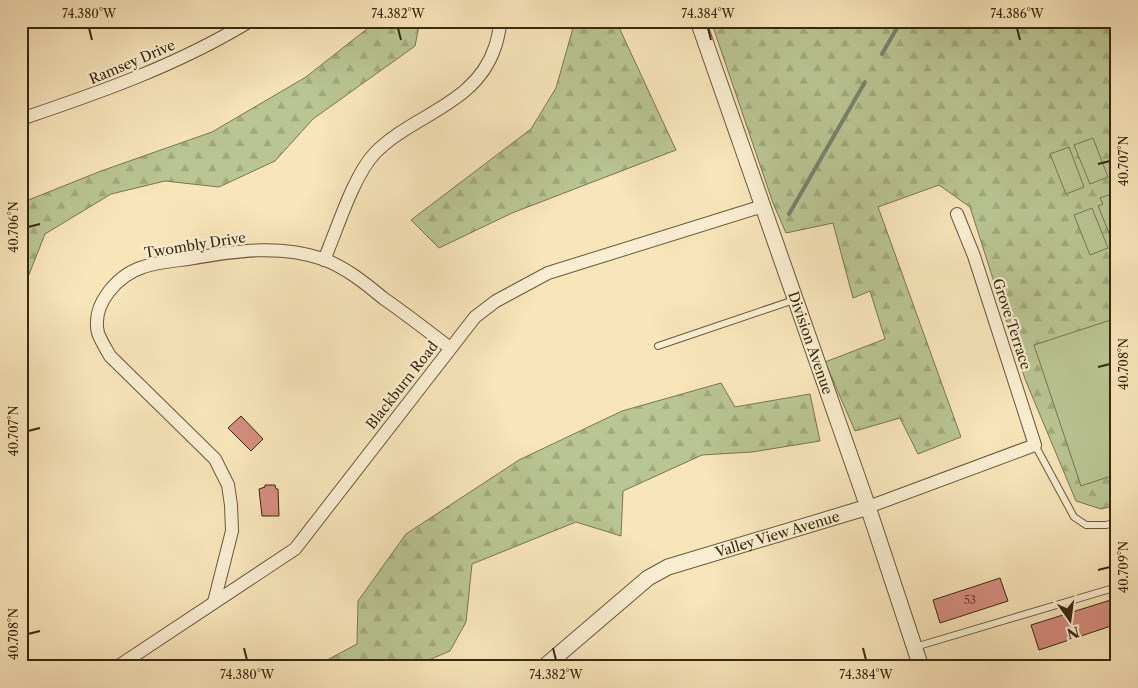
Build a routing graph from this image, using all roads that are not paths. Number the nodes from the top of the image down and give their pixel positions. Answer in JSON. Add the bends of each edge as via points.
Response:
{"nodes":[{"id":1,"x":250,"y":21,"type":"edge"},
{"id":2,"x":501,"y":21,"type":"edge"},
{"id":3,"x":698,"y":21,"type":"edge"},
{"id":4,"x":21,"y":119,"type":"edge"},
{"id":5,"x":763,"y":206,"type":"junction"},
{"id":6,"x":957,"y":214,"type":"dead end"},
{"id":7,"x":324,"y":260,"type":"junction"},
{"id":8,"x":796,"y":300,"type":"junction"},
{"id":9,"x":658,"y":346,"type":"dead end"},
{"id":10,"x":450,"y":348,"type":"junction"},
{"id":11,"x":1035,"y":445,"type":"junction"},
{"id":12,"x":868,"y":507,"type":"junction"},
{"id":13,"x":1117,"y":522,"type":"edge"},
{"id":14,"x":1117,"y":586,"type":"edge"},
{"id":15,"x":214,"y":602,"type":"junction"},
{"id":16,"x":915,"y":647,"type":"junction"},
{"id":17,"x":117,"y":667,"type":"edge"},
{"id":18,"x":544,"y":667,"type":"edge"},
{"id":19,"x":921,"y":667,"type":"edge"}],
"edges":[{"from":1,"to":4,"type":"street","name":"Ramsey Drive","via":[[161,68]]},
{"from":2,"to":7,"type":"street","via":[[495,48],[483,72],[461,96],[398,134],[374,154],[361,171]]},
{"from":3,"to":5,"type":"street","name":"Division Avenue"},
{"from":5,"to":8,"type":"street","name":"Division Avenue"},
{"from":5,"to":10,"type":"street","name":"Blackburn Road","via":[[548,273],[503,297],[475,317]]},
{"from":6,"to":11,"type":"street","name":"Grove Terrace","via":[[974,256]]},
{"from":7,"to":10,"type":"street","name":"Twombly Drive","via":[[354,275]]},
{"from":7,"to":15,"type":"street","name":"Twombly Drive","via":[[300,253],[253,250],[144,266],[113,285],[100,307],[98,332],[110,356],[215,459],[228,485],[232,531]]},
{"from":8,"to":9,"type":"lane"},
{"from":8,"to":12,"type":"street","name":"Division Avenue"},
{"from":10,"to":15,"type":"street","name":"Blackburn Road","via":[[295,549]]},
{"from":11,"to":12,"type":"street","name":"Valley View Avenue"},
{"from":11,"to":13,"type":"lane","via":[[1074,517],[1086,525]]},
{"from":12,"to":16,"type":"street","name":"Division Avenue"},
{"from":12,"to":18,"type":"street","name":"Valley View Avenue","via":[[668,567],[648,578]]},
{"from":14,"to":16,"type":"lane"},
{"from":15,"to":17,"type":"street","name":"Blackburn Road"},
{"from":16,"to":19,"type":"street","name":"Division Avenue"}]}
